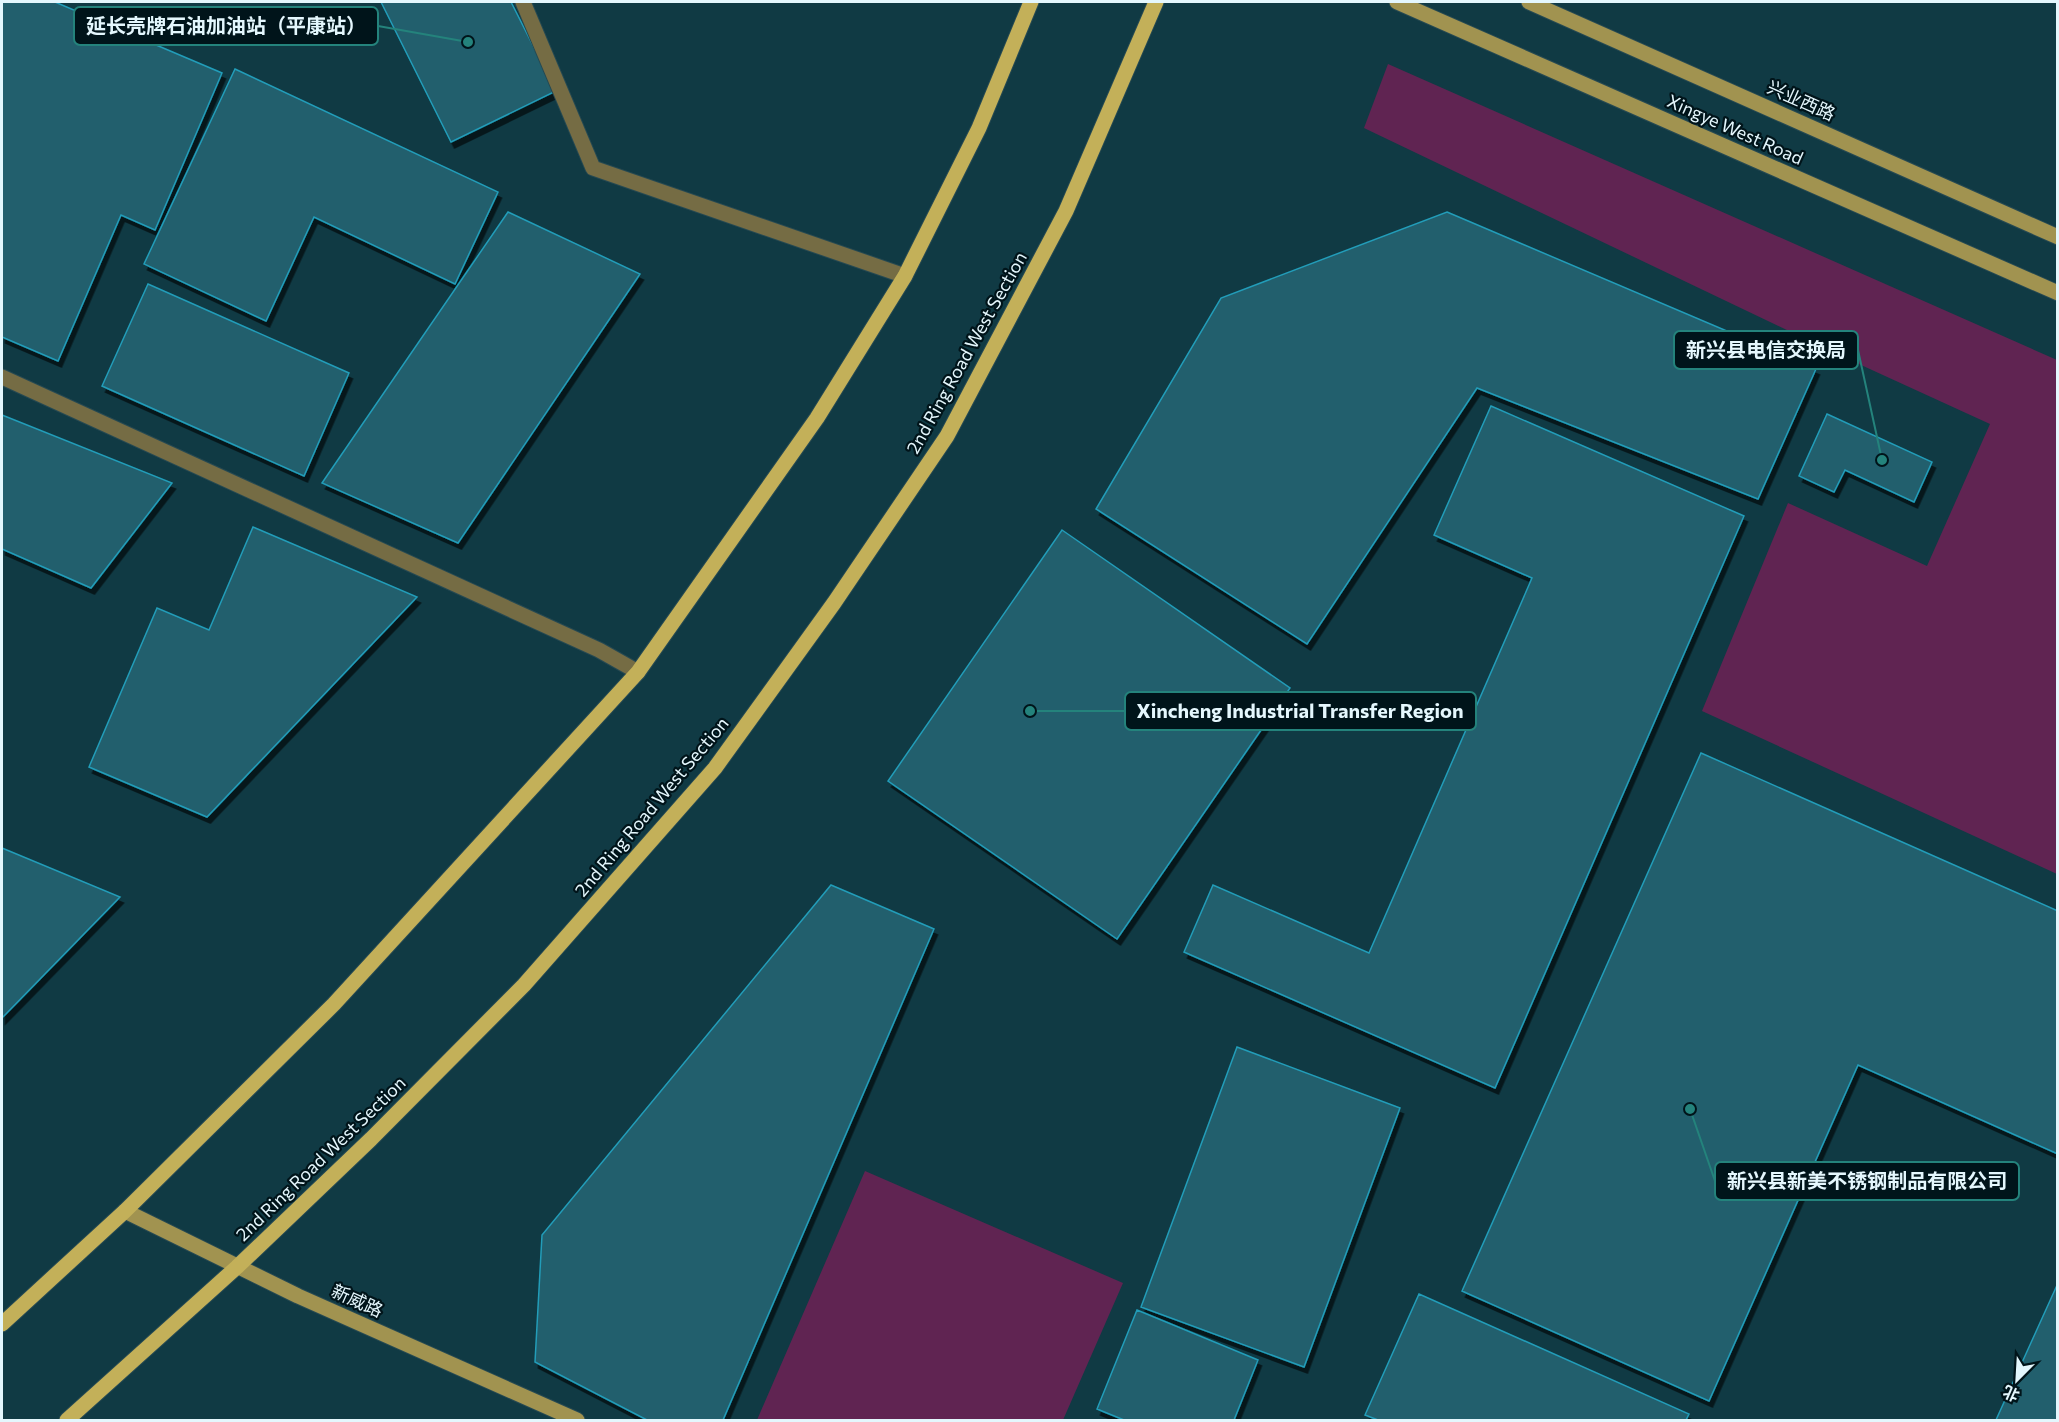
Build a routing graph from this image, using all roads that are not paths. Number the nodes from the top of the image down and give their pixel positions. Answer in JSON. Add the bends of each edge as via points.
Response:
{"nodes":[{"id":1,"x":523,"y":2,"type":"edge"},
{"id":2,"x":1031,"y":2,"type":"edge"},
{"id":3,"x":1156,"y":2,"type":"edge"},
{"id":4,"x":1397,"y":2,"type":"edge"},
{"id":5,"x":1529,"y":2,"type":"edge"},
{"id":6,"x":2058,"y":237,"type":"edge"},
{"id":7,"x":905,"y":276,"type":"junction"},
{"id":8,"x":2058,"y":293,"type":"edge"},
{"id":9,"x":2,"y":377,"type":"edge"},
{"id":10,"x":638,"y":672,"type":"junction"},
{"id":11,"x":125,"y":1211,"type":"junction"},
{"id":12,"x":237,"y":1267,"type":"junction"},
{"id":13,"x":2,"y":1324,"type":"edge"},
{"id":14,"x":67,"y":1420,"type":"edge"},
{"id":15,"x":577,"y":1420,"type":"edge"}],
"edges":[{"from":1,"to":7,"type":"lane","via":[[593,168]]},
{"from":2,"to":7,"type":"main road","via":[[979,128]]},
{"from":3,"to":12,"type":"main road","name":"2nd Ring Road West Section","via":[[1066,211],[947,436],[834,603],[715,768],[524,985],[372,1140]]},
{"from":4,"to":8,"type":"street","name":"Xingye West Road"},
{"from":5,"to":6,"type":"street","name":"兴业西路"},
{"from":7,"to":10,"type":"main road","via":[[817,418]]},
{"from":9,"to":10,"type":"lane","via":[[599,650]]},
{"from":10,"to":11,"type":"main road","via":[[334,1004]]},
{"from":11,"to":12,"type":"street","name":"新威路"},
{"from":11,"to":13,"type":"main road"},
{"from":12,"to":14,"type":"main road","name":"2nd Ring Road West Section"},
{"from":12,"to":15,"type":"street","name":"新威路"}]}
